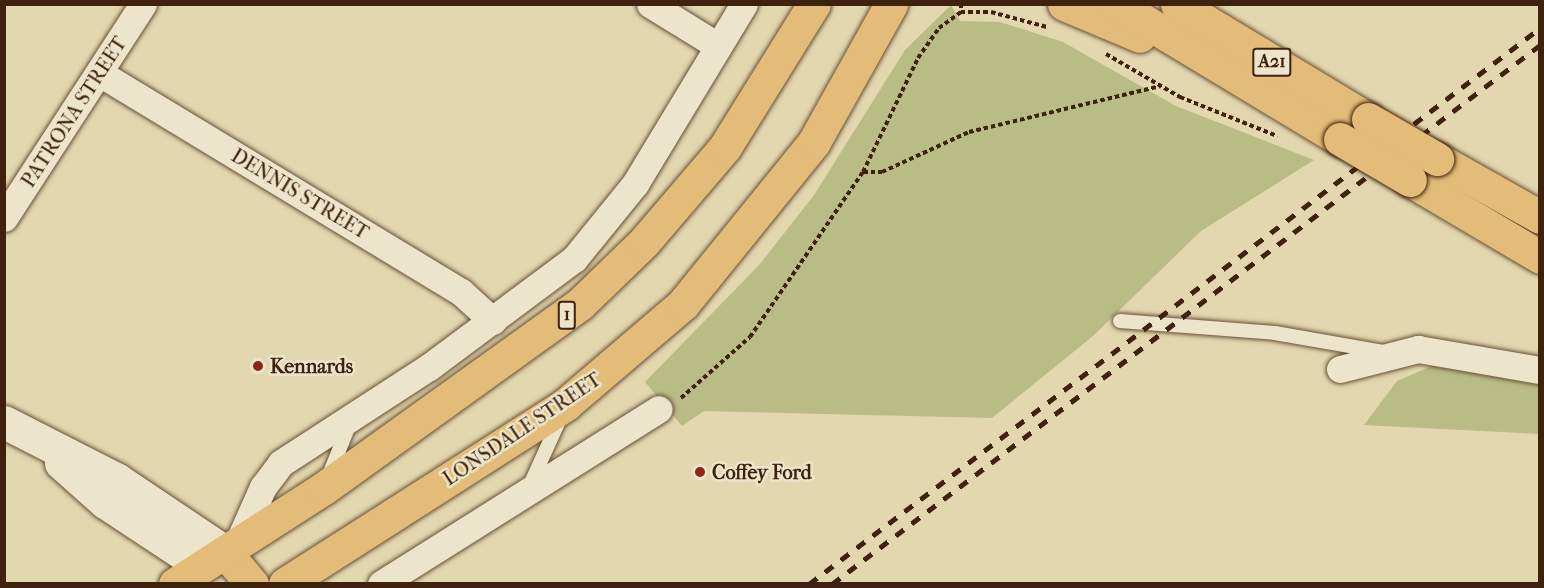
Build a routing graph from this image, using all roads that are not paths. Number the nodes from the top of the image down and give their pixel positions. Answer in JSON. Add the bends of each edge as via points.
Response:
{"nodes":[{"id":1,"x":143,"y":4,"type":"edge"},
{"id":2,"x":650,"y":4,"type":"edge"},
{"id":3,"x":744,"y":4,"type":"edge"},
{"id":4,"x":814,"y":4,"type":"edge"},
{"id":5,"x":1116,"y":4,"type":"edge"},
{"id":6,"x":1177,"y":4,"type":"edge"},
{"id":7,"x":892,"y":8,"type":"edge"},
{"id":8,"x":1058,"y":16,"type":"edge"},
{"id":9,"x":718,"y":46,"type":"junction"},
{"id":10,"x":101,"y":74,"type":"junction"},
{"id":11,"x":1239,"y":78,"type":"junction"},
{"id":12,"x":1539,"y":217,"type":"edge"},
{"id":13,"x":4,"y":218,"type":"edge"},
{"id":14,"x":1539,"y":257,"type":"edge"},
{"id":15,"x":492,"y":321,"type":"junction"},
{"id":16,"x":1120,"y":321,"type":"dead end"},
{"id":17,"x":1389,"y":352,"type":"junction"},
{"id":18,"x":1340,"y":369,"type":"dead end"},
{"id":19,"x":1539,"y":370,"type":"edge"},
{"id":20,"x":566,"y":404,"type":"junction"},
{"id":21,"x":670,"y":404,"type":"road end"},
{"id":22,"x":353,"y":417,"type":"junction"},
{"id":23,"x":4,"y":422,"type":"edge"},
{"id":24,"x":324,"y":488,"type":"junction"},
{"id":25,"x":528,"y":491,"type":"junction"},
{"id":26,"x":221,"y":554,"type":"junction"},
{"id":27,"x":175,"y":584,"type":"edge"},
{"id":28,"x":236,"y":584,"type":"edge"},
{"id":29,"x":252,"y":584,"type":"edge"},
{"id":30,"x":285,"y":584,"type":"edge"},
{"id":31,"x":381,"y":584,"type":"edge"}],
"edges":[{"from":1,"to":10,"type":"street","name":"PATRONA STREET"},
{"from":2,"to":9,"type":"street"},
{"from":3,"to":9,"type":"street"},
{"from":4,"to":24,"type":"highway","number":"1","via":[[725,147],[625,263],[532,343]]},
{"from":5,"to":11,"type":"highway","number":"A21"},
{"from":6,"to":12,"type":"highway","number":"A21","bridge":true},
{"from":7,"to":20,"type":"highway","name":"LONSDALE STREET","via":[[814,142],[750,226],[682,304]]},
{"from":8,"to":11,"type":"highway"},
{"from":9,"to":15,"type":"street","via":[[615,212],[574,259]]},
{"from":10,"to":13,"type":"street","name":"PATRONA STREET"},
{"from":10,"to":15,"type":"street","name":"DENNIS STREET","via":[[461,291]]},
{"from":11,"to":14,"type":"highway","number":"A21","bridge":true},
{"from":15,"to":22,"type":"street"},
{"from":16,"to":17,"type":"lane","via":[[1275,333]]},
{"from":17,"to":18,"type":"street"},
{"from":17,"to":19,"type":"street","via":[[1444,351]]},
{"from":20,"to":25,"type":"lane"},
{"from":20,"to":30,"type":"highway","name":"LONSDALE STREET"},
{"from":21,"to":25,"type":"street"},
{"from":22,"to":24,"type":"lane"},
{"from":22,"to":26,"type":"street","via":[[275,468]]},
{"from":23,"to":26,"type":"main road","via":[[40,444],[105,502]]},
{"from":24,"to":26,"type":"highway","number":"1"},
{"from":25,"to":31,"type":"street"},
{"from":26,"to":27,"type":"highway","number":"1"},
{"from":26,"to":28,"type":"highway"},
{"from":26,"to":29,"type":"highway"}]}
